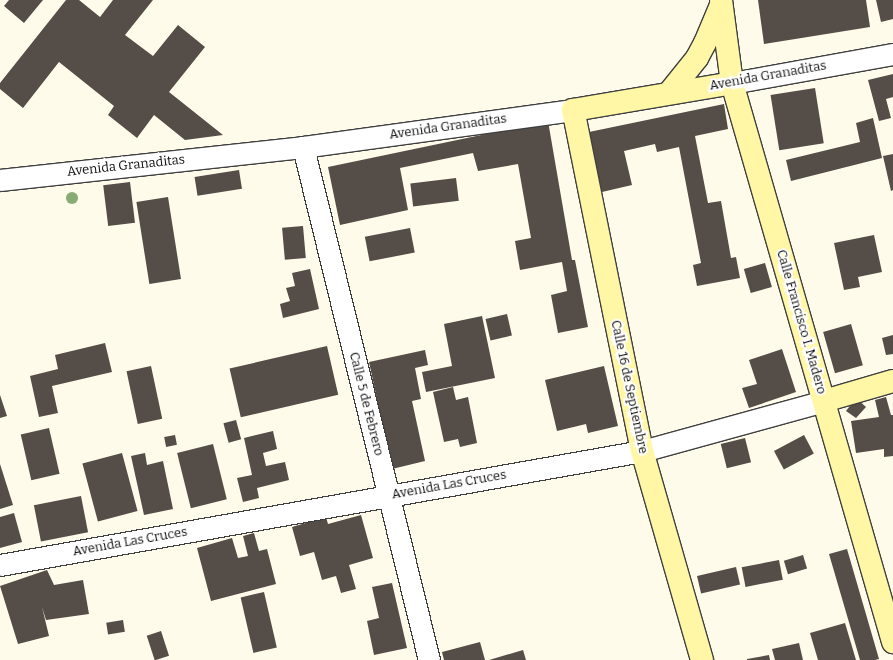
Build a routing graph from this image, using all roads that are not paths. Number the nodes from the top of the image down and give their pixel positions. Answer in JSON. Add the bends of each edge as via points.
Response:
{"nodes":[{"id":1,"x":722,"y":2,"type":"edge"},
{"id":2,"x":893,"y":54,"type":"edge"},
{"id":3,"x":732,"y":83,"type":"junction"},
{"id":4,"x":669,"y":93,"type":"junction"},
{"id":5,"x":573,"y":110,"type":"junction"},
{"id":6,"x":303,"y":147,"type":"junction"},
{"id":7,"x":0,"y":180,"type":"edge"},
{"id":8,"x":893,"y":381,"type":"edge"},
{"id":9,"x":824,"y":401,"type":"junction"},
{"id":10,"x":642,"y":451,"type":"junction"},
{"id":11,"x":388,"y":496,"type":"junction"},
{"id":12,"x":0,"y":565,"type":"edge"},
{"id":13,"x":893,"y":642,"type":"edge"},
{"id":14,"x":429,"y":660,"type":"edge"},
{"id":15,"x":702,"y":660,"type":"edge"}],
"edges":[{"from":1,"to":3,"type":"main road","name":"Calle Francisco I. Madero"},
{"from":1,"to":4,"type":"main road","via":[[700,53]]},
{"from":2,"to":3,"type":"street","name":"Avenida Granaditas"},
{"from":3,"to":4,"type":"main road","name":"Avenida Granaditas"},
{"from":3,"to":9,"type":"main road","name":"Calle Francisco I. Madero"},
{"from":4,"to":5,"type":"main road","name":"Avenida Granaditas"},
{"from":5,"to":6,"type":"street","name":"Avenida Granaditas"},
{"from":5,"to":10,"type":"main road","name":"Calle 16 de Septiembre"},
{"from":6,"to":7,"type":"street","name":"Avenida Granaditas"},
{"from":6,"to":11,"type":"street","name":"Calle 5 de Febrero"},
{"from":8,"to":9,"type":"main road","name":"Avenida Las Cruces"},
{"from":9,"to":10,"type":"street","name":"Avenida Las Cruces"},
{"from":9,"to":13,"type":"main road","name":"Calle Francisco I. Madero"},
{"from":10,"to":11,"type":"street","name":"Avenida Las Cruces"},
{"from":10,"to":15,"type":"main road","name":"Calle 16 de Septiembre"},
{"from":11,"to":12,"type":"street","name":"Avenida Las Cruces"},
{"from":11,"to":14,"type":"street","name":"Calle 5 de Febrero"}]}
